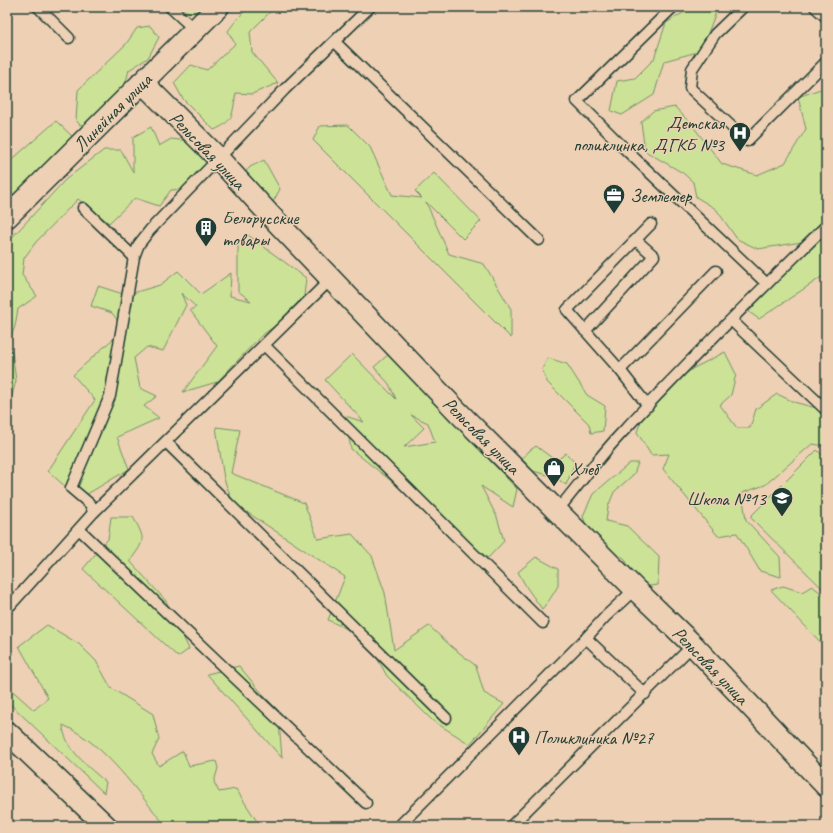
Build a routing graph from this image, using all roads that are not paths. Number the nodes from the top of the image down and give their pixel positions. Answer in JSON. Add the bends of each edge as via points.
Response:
{"nodes":[{"id":1,"x":38,"y":7,"type":"edge"},
{"id":2,"x":170,"y":7,"type":"edge"},
{"id":3,"x":218,"y":7,"type":"edge"},
{"id":4,"x":370,"y":7,"type":"edge"},
{"id":5,"x":673,"y":7,"type":"edge"},
{"id":6,"x":743,"y":7,"type":"edge"},
{"id":7,"x":815,"y":7,"type":"edge"},
{"id":8,"x":826,"y":17,"type":"edge"},
{"id":9,"x":194,"y":30,"type":"junction"},
{"id":10,"x":69,"y":38,"type":"dead end"},
{"id":11,"x":335,"y":42,"type":"junction"},
{"id":12,"x":826,"y":62,"type":"edge"},
{"id":13,"x":142,"y":82,"type":"junction"},
{"id":14,"x":218,"y":158,"type":"junction"},
{"id":15,"x":83,"y":208,"type":"dead end"},
{"id":16,"x":7,"y":217,"type":"edge"},
{"id":17,"x":651,"y":224,"type":"dead end"},
{"id":18,"x":826,"y":226,"type":"edge"},
{"id":19,"x":539,"y":240,"type":"dead end"},
{"id":20,"x":636,"y":240,"type":"junction"},
{"id":21,"x":134,"y":257,"type":"junction"},
{"id":22,"x":716,"y":271,"type":"dead end"},
{"id":23,"x":331,"y":279,"type":"junction"},
{"id":24,"x":767,"y":284,"type":"junction"},
{"id":25,"x":731,"y":320,"type":"junction"},
{"id":26,"x":585,"y":331,"type":"junction"},
{"id":27,"x":264,"y":345,"type":"junction"},
{"id":28,"x":620,"y":370,"type":"junction"},
{"id":29,"x":648,"y":406,"type":"junction"},
{"id":30,"x":826,"y":410,"type":"edge"},
{"id":31,"x":166,"y":442,"type":"junction"},
{"id":32,"x":557,"y":511,"type":"junction"},
{"id":33,"x":93,"y":513,"type":"junction"},
{"id":34,"x":79,"y":529,"type":"junction"},
{"id":35,"x":635,"y":589,"type":"junction"},
{"id":36,"x":7,"y":609,"type":"edge"},
{"id":37,"x":543,"y":623,"type":"dead end"},
{"id":38,"x":586,"y":638,"type":"junction"},
{"id":39,"x":693,"y":645,"type":"junction"},
{"id":40,"x":645,"y":694,"type":"junction"},
{"id":41,"x":446,"y":718,"type":"dead end"},
{"id":42,"x":7,"y":732,"type":"edge"},
{"id":43,"x":826,"y":786,"type":"edge"},
{"id":44,"x":366,"y":803,"type":"dead end"},
{"id":45,"x":106,"y":826,"type":"edge"},
{"id":46,"x":399,"y":826,"type":"edge"},
{"id":47,"x":511,"y":826,"type":"edge"}],
"edges":[{"from":1,"to":10,"type":"lane"},
{"from":2,"to":9,"type":"lane"},
{"from":3,"to":9,"type":"street","name":"Линейная улица"},
{"from":4,"to":11,"type":"lane"},
{"from":5,"to":24,"type":"lane","via":[[577,101]]},
{"from":6,"to":12,"type":"lane","via":[[715,34],[692,69],[690,88],[747,141]]},
{"from":7,"to":8,"type":"lane"},
{"from":9,"to":13,"type":"street","name":"Линейная улица"},
{"from":11,"to":14,"type":"lane"},
{"from":11,"to":19,"type":"lane"},
{"from":13,"to":14,"type":"street","name":"Рельсовая улица"},
{"from":13,"to":16,"type":"street","name":"Линейная улица"},
{"from":14,"to":21,"type":"lane","via":[[150,230],[139,244]]},
{"from":14,"to":23,"type":"street","name":"Рельсовая улица"},
{"from":15,"to":21,"type":"lane"},
{"from":17,"to":20,"type":"lane"},
{"from":18,"to":24,"type":"lane"},
{"from":20,"to":26,"type":"lane","via":[[567,310]]},
{"from":20,"to":26,"type":"lane","via":[[654,256]]},
{"from":21,"to":33,"type":"lane","via":[[110,396],[71,488],[91,505]]},
{"from":22,"to":28,"type":"lane"},
{"from":23,"to":27,"type":"lane"},
{"from":23,"to":32,"type":"street","name":"Рельсовая улица"},
{"from":24,"to":25,"type":"lane"},
{"from":25,"to":29,"type":"lane"},
{"from":25,"to":30,"type":"lane"},
{"from":26,"to":28,"type":"lane"},
{"from":27,"to":31,"type":"lane"},
{"from":27,"to":37,"type":"lane"},
{"from":28,"to":29,"type":"lane"},
{"from":29,"to":32,"type":"lane","via":[[617,438]]},
{"from":31,"to":33,"type":"lane"},
{"from":31,"to":41,"type":"lane"},
{"from":32,"to":35,"type":"street","name":"Рельсовая улица"},
{"from":33,"to":34,"type":"lane"},
{"from":34,"to":36,"type":"lane"},
{"from":34,"to":44,"type":"lane"},
{"from":35,"to":38,"type":"lane"},
{"from":35,"to":39,"type":"street","name":"Рельсовая улица"},
{"from":38,"to":40,"type":"lane"},
{"from":38,"to":46,"type":"lane"},
{"from":39,"to":40,"type":"lane"},
{"from":39,"to":43,"type":"street","name":"Рельсовая улица"},
{"from":40,"to":47,"type":"lane"},
{"from":42,"to":45,"type":"street"}]}
